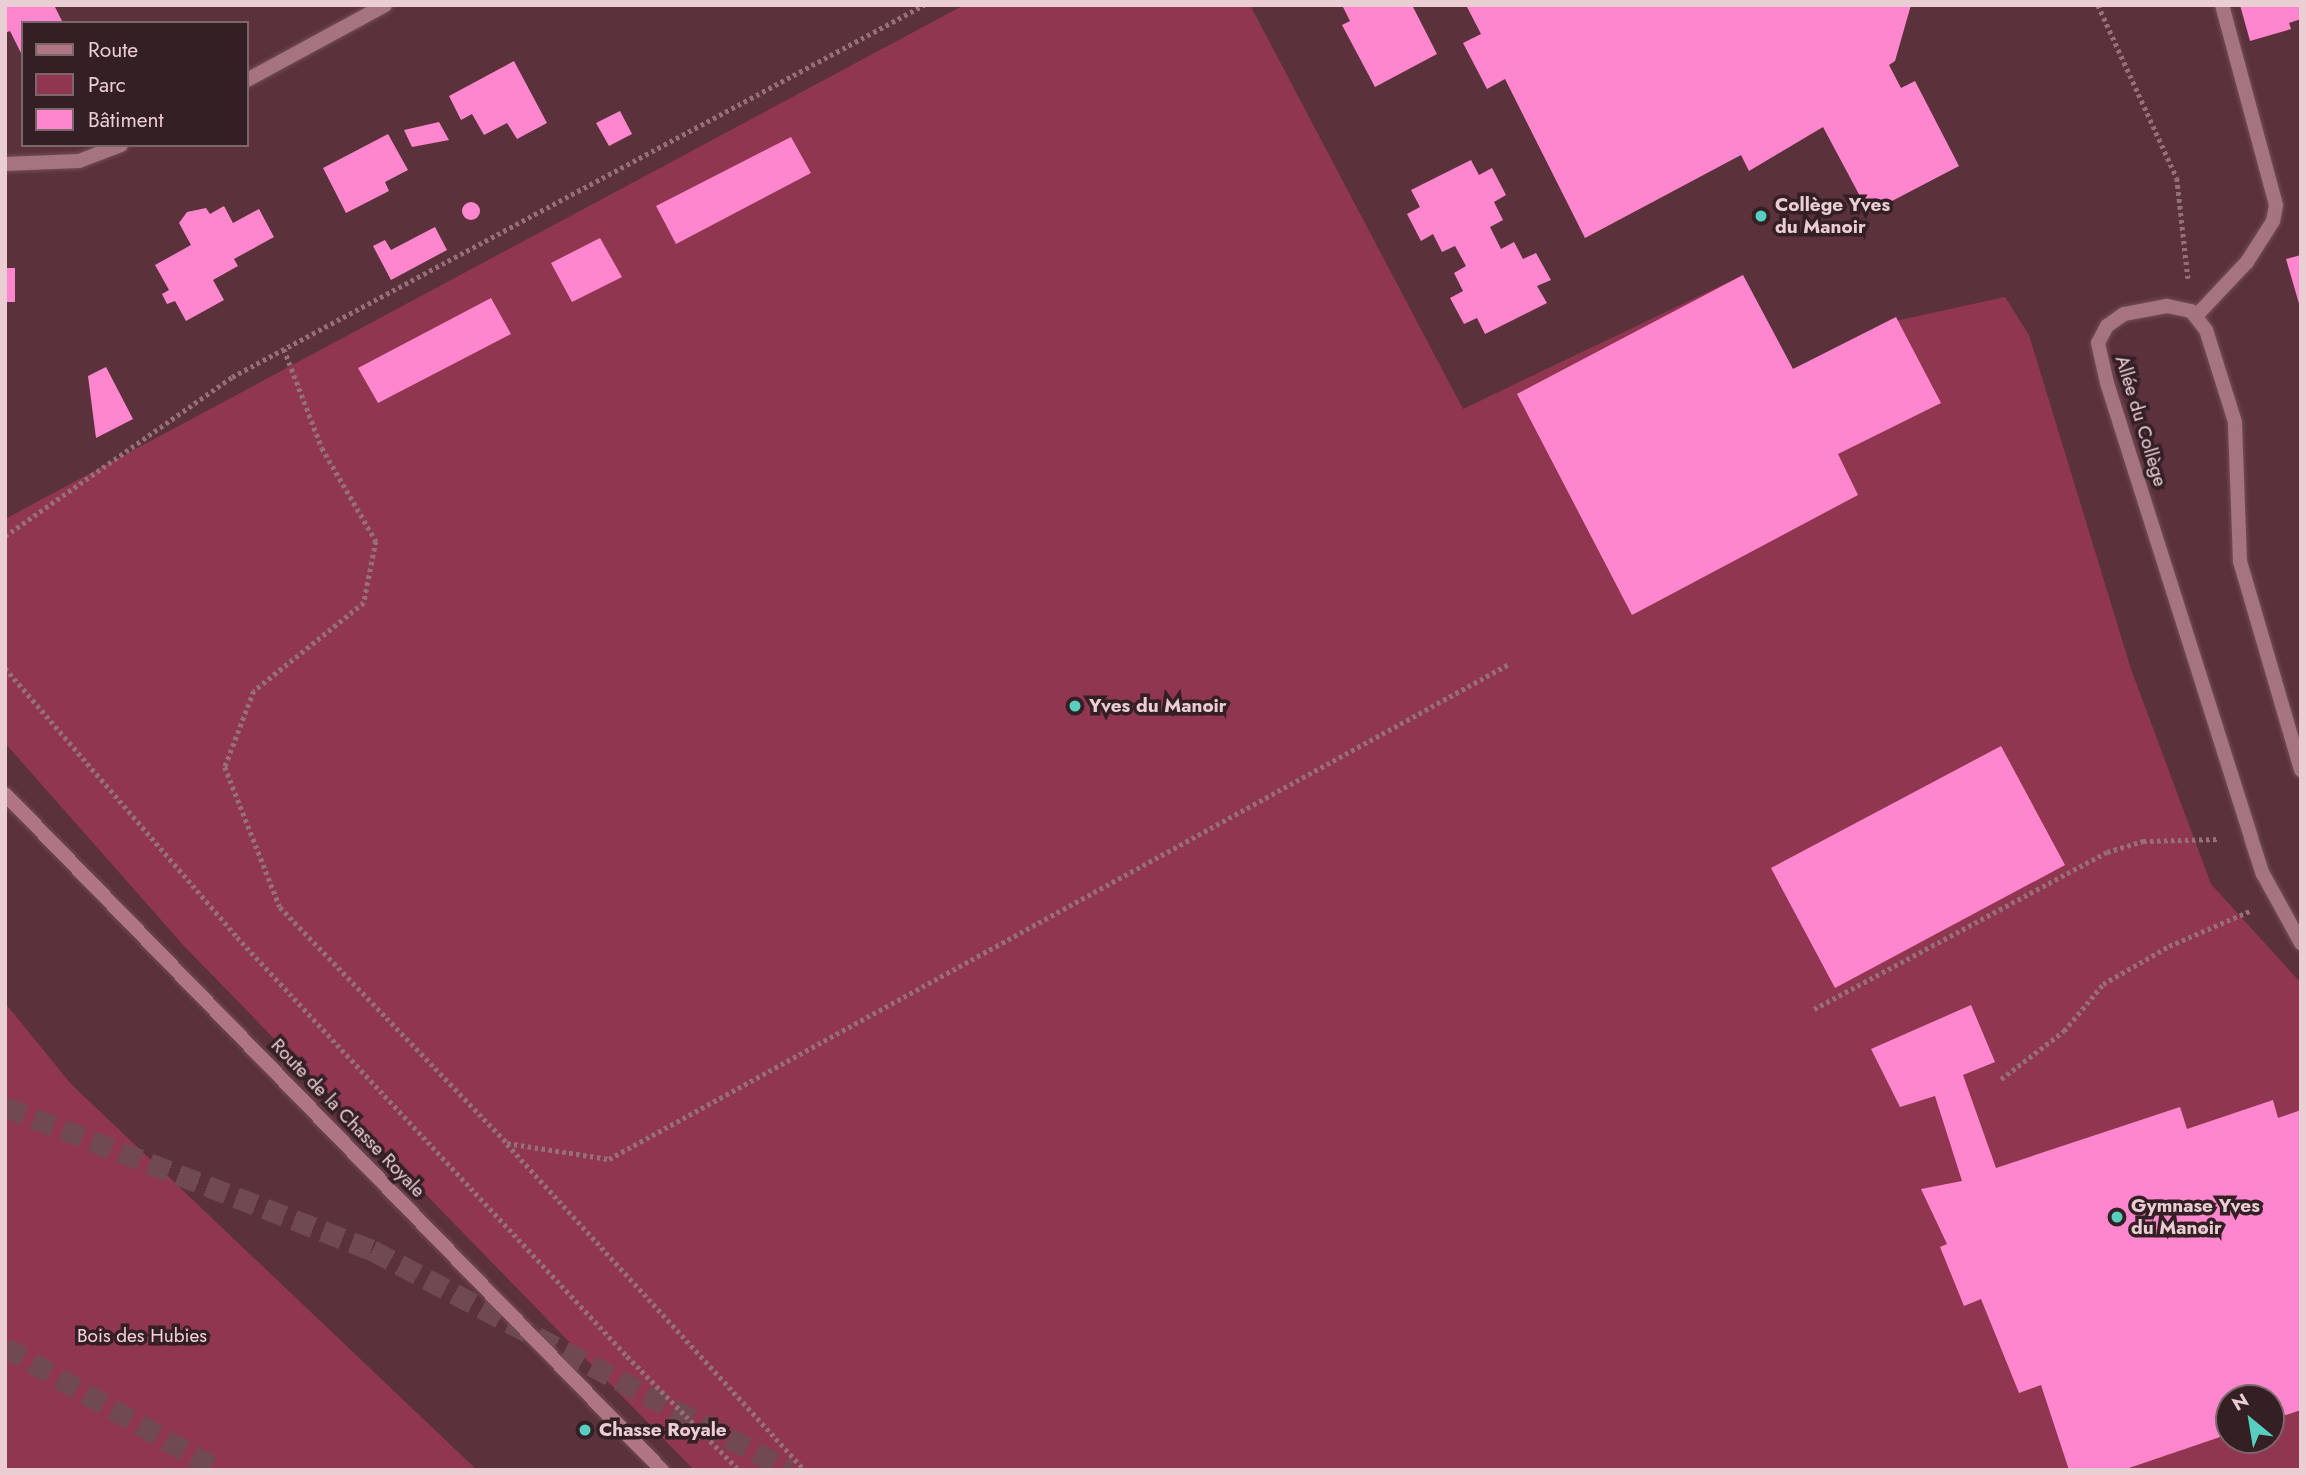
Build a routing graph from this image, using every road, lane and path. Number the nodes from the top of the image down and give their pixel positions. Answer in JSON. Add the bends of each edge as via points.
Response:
{"nodes":[{"id":1,"x":385,"y":5,"type":"edge"},
{"id":2,"x":924,"y":5,"type":"edge"},
{"id":3,"x":2098,"y":5,"type":"edge"},
{"id":4,"x":2222,"y":5,"type":"edge"},
{"id":5,"x":248,"y":79,"type":"edge"},
{"id":6,"x":116,"y":147,"type":"edge"},
{"id":7,"x":5,"y":164,"type":"edge"},
{"id":8,"x":2194,"y":313,"type":"junction"},
{"id":9,"x":284,"y":349,"type":"junction"},
{"id":10,"x":5,"y":536,"type":"edge"},
{"id":11,"x":1509,"y":664,"type":"dead end"},
{"id":12,"x":5,"y":668,"type":"edge"},
{"id":13,"x":2301,"y":771,"type":"edge"},
{"id":14,"x":5,"y":794,"type":"edge"},
{"id":15,"x":2251,"y":838,"type":"junction"},
{"id":16,"x":2276,"y":901,"type":"junction"},
{"id":17,"x":2301,"y":943,"type":"edge"},
{"id":18,"x":1814,"y":1009,"type":"dead end"},
{"id":19,"x":2001,"y":1079,"type":"dead end"},
{"id":20,"x":507,"y":1143,"type":"junction"},
{"id":21,"x":662,"y":1470,"type":"edge"},
{"id":22,"x":740,"y":1470,"type":"edge"},
{"id":23,"x":806,"y":1470,"type":"edge"}],
"edges":[{"from":1,"to":5,"type":"street"},
{"from":2,"to":9,"type":"path"},
{"from":3,"to":8,"type":"path","via":[[2177,178]]},
{"from":4,"to":8,"type":"street","via":[[2276,205],[2273,221],[2247,262]]},
{"from":6,"to":7,"type":"street","via":[[79,161]]},
{"from":8,"to":13,"type":"street","via":[[2210,339],[2235,422],[2240,561]]},
{"from":8,"to":15,"type":"street","name":"Allée du Collège","via":[[2167,306],[2124,314],[2108,326],[2098,343]]},
{"from":9,"to":10,"type":"path","via":[[232,377]]},
{"from":9,"to":20,"type":"path","via":[[322,448],[376,541],[364,603],[254,691],[225,768],[280,907]]},
{"from":11,"to":20,"type":"path","via":[[609,1159]]},
{"from":12,"to":22,"type":"path","via":[[237,937],[618,1346]]},
{"from":14,"to":21,"type":"street","name":"Route de la Chasse Royale"},
{"from":15,"to":16,"type":"street","name":"Allée du Collège"},
{"from":15,"to":18,"type":"path","via":[[2143,841],[2107,852]]},
{"from":16,"to":17,"type":"street","name":"Allée du Collège"},
{"from":16,"to":19,"type":"path","via":[[2169,946],[2103,984],[2064,1031]]},
{"from":20,"to":23,"type":"path"}]}
